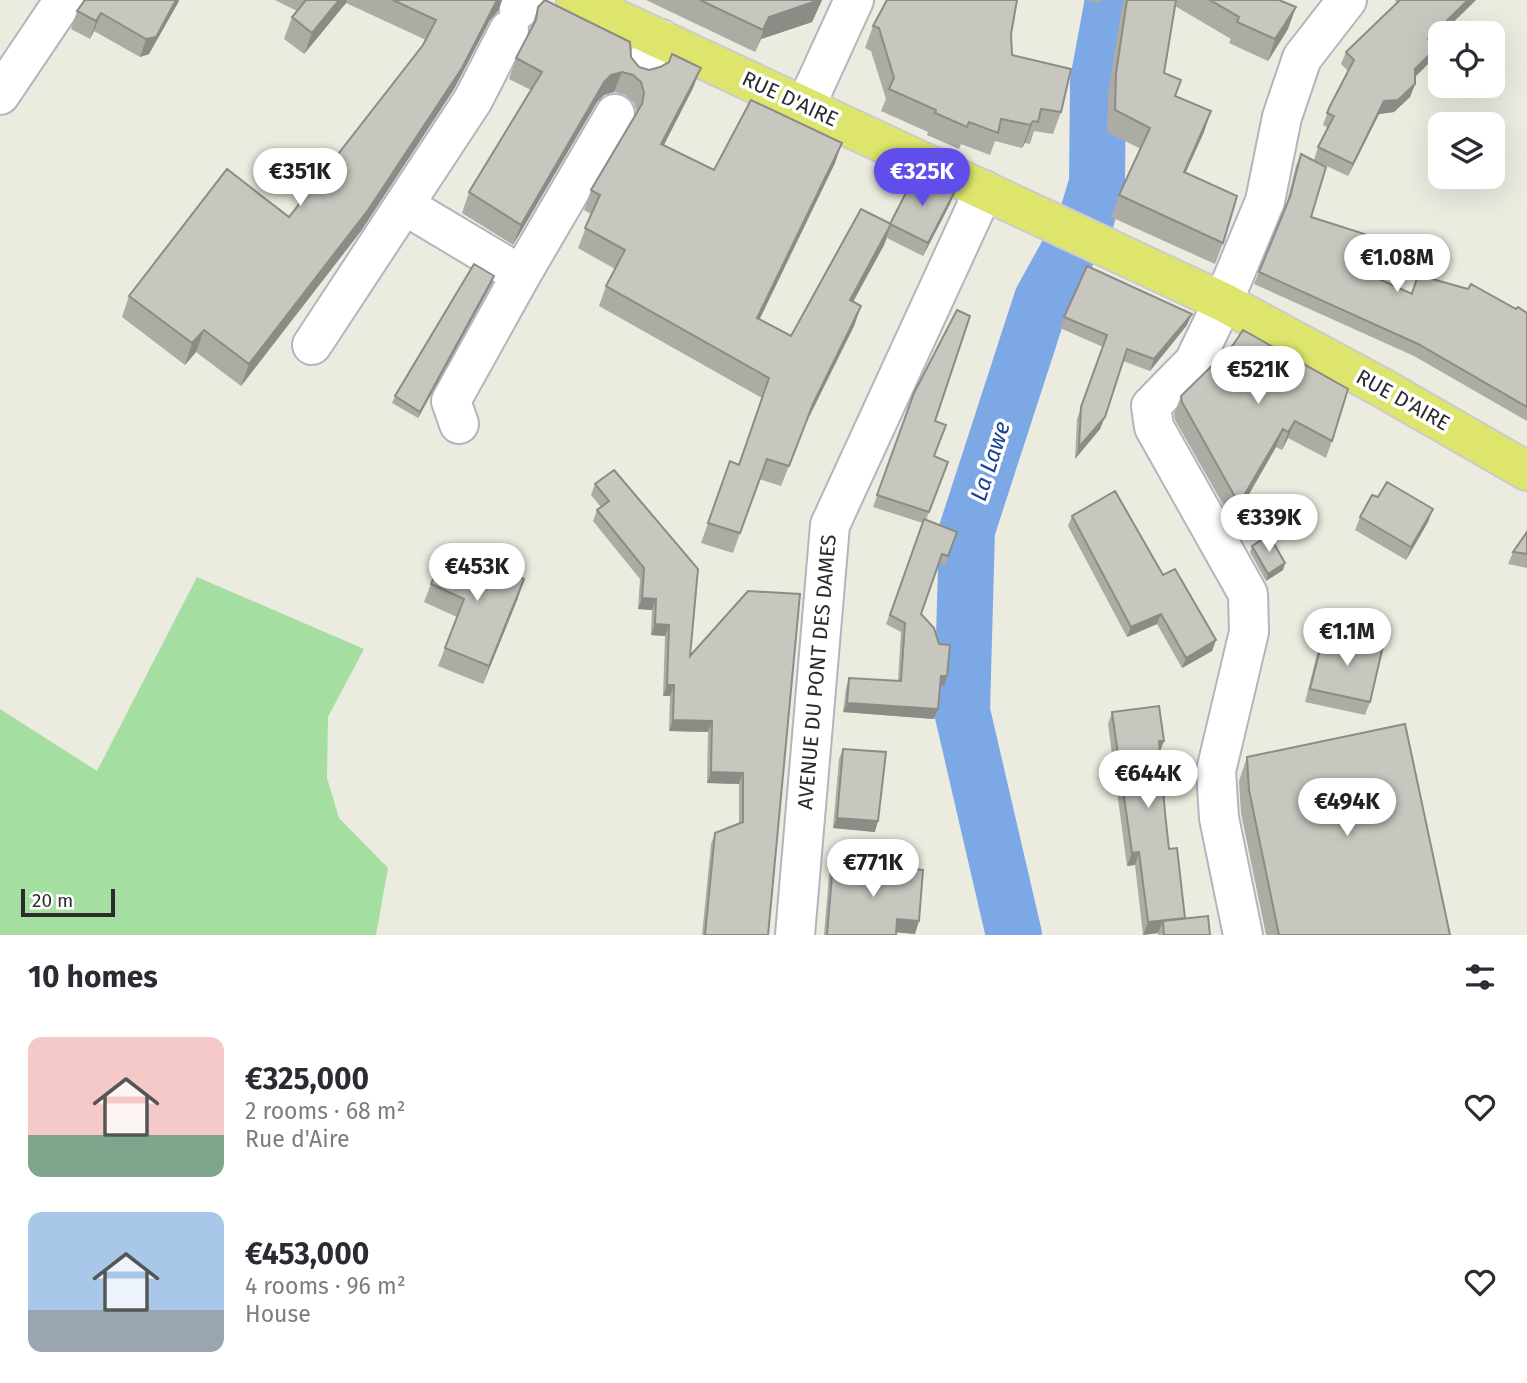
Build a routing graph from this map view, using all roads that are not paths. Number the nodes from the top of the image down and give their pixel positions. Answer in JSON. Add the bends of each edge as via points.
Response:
{"nodes":[{"id":1,"x":64,"y":0,"type":"edge"},
{"id":2,"x":576,"y":0,"type":"edge"},
{"id":3,"x":855,"y":0,"type":"edge"},
{"id":4,"x":1347,"y":0,"type":"edge"},
{"id":5,"x":517,"y":13,"type":"edge"},
{"id":6,"x":0,"y":95,"type":"edge"},
{"id":7,"x":805,"y":107,"type":"junction"},
{"id":8,"x":615,"y":114,"type":"dead end"},
{"id":9,"x":984,"y":190,"type":"junction"},
{"id":10,"x":404,"y":205,"type":"junction"},
{"id":11,"x":521,"y":275,"type":"junction"},
{"id":12,"x":1223,"y":302,"type":"junction"},
{"id":13,"x":312,"y":345,"type":"dead end"},
{"id":14,"x":459,"y":424,"type":"dead end"},
{"id":15,"x":1527,"y":471,"type":"edge"},
{"id":16,"x":795,"y":935,"type":"edge"},
{"id":17,"x":1243,"y":935,"type":"edge"}],
"edges":[{"from":1,"to":6,"type":"street"},
{"from":2,"to":7,"type":"main road","name":"RUE D'AIRE","via":[[652,54]]},
{"from":3,"to":7,"type":"street"},
{"from":4,"to":12,"type":"street","via":[[1302,58],[1282,117],[1265,201]]},
{"from":5,"to":10,"type":"street","via":[[473,100]]},
{"from":7,"to":9,"type":"main road","name":"RUE D'AIRE"},
{"from":8,"to":11,"type":"street"},
{"from":9,"to":12,"type":"main road","name":"RUE D'AIRE"},
{"from":9,"to":16,"type":"street","name":"AVENUE DU PONT DES DAMES","via":[[830,524]]},
{"from":10,"to":11,"type":"street"},
{"from":10,"to":13,"type":"street"},
{"from":11,"to":14,"type":"street","via":[[451,401]]},
{"from":12,"to":15,"type":"main road","name":"RUE D'AIRE"},
{"from":12,"to":17,"type":"street","via":[[1194,362],[1151,406],[1154,427],[1248,594],[1249,632],[1216,771],[1219,818]]}]}
